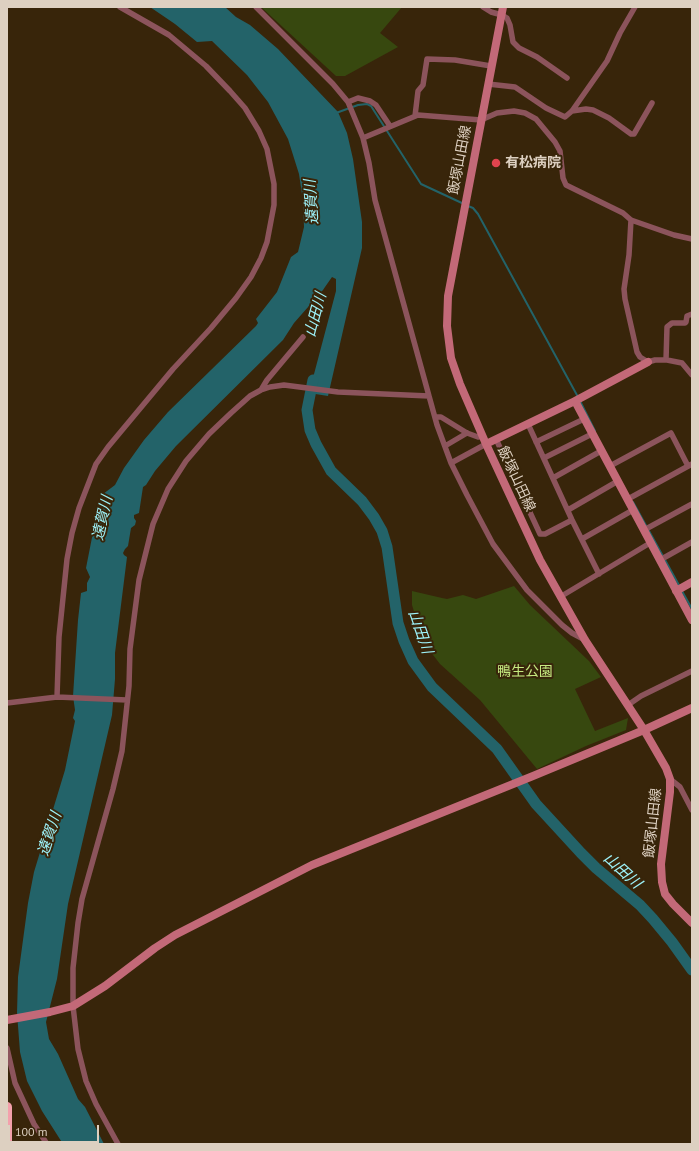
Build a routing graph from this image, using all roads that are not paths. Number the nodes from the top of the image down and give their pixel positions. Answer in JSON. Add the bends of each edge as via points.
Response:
{"nodes":[{"id":1,"x":120,"y":7,"type":"edge"},
{"id":2,"x":256,"y":7,"type":"edge"},
{"id":3,"x":484,"y":7,"type":"edge"},
{"id":4,"x":635,"y":7,"type":"edge"},
{"id":5,"x":502,"y":11,"type":"edge"},
{"id":6,"x":492,"y":66,"type":"junction"},
{"id":7,"x":567,"y":78,"type":"dead end"},
{"id":8,"x":488,"y":84,"type":"junction"},
{"id":9,"x":348,"y":102,"type":"junction"},
{"id":10,"x":652,"y":103,"type":"dead end"},
{"id":11,"x":572,"y":111,"type":"junction"},
{"id":12,"x":415,"y":116,"type":"junction"},
{"id":13,"x":481,"y":120,"type":"junction"},
{"id":14,"x":389,"y":126,"type":"junction"},
{"id":15,"x":363,"y":138,"type":"junction"},
{"id":16,"x":631,"y":220,"type":"junction"},
{"id":17,"x":692,"y":239,"type":"edge"},
{"id":18,"x":692,"y":314,"type":"edge"},
{"id":19,"x":303,"y":338,"type":"dead end"},
{"id":20,"x":666,"y":360,"type":"junction"},
{"id":21,"x":648,"y":362,"type":"junction"},
{"id":22,"x":692,"y":375,"type":"edge"},
{"id":23,"x":261,"y":390,"type":"junction"},
{"id":24,"x":429,"y":396,"type":"junction"},
{"id":25,"x":574,"y":401,"type":"junction"},
{"id":26,"x":435,"y":417,"type":"junction"},
{"id":27,"x":584,"y":419,"type":"junction"},
{"id":28,"x":528,"y":424,"type":"junction"},
{"id":29,"x":467,"y":433,"type":"junction"},
{"id":30,"x":592,"y":434,"type":"junction"},
{"id":31,"x":482,"y":436,"type":"junction"},
{"id":32,"x":496,"y":439,"type":"junction"},
{"id":33,"x":536,"y":442,"type":"junction"},
{"id":34,"x":486,"y":444,"type":"junction"},
{"id":35,"x":445,"y":446,"type":"junction"},
{"id":36,"x":601,"y":451,"type":"junction"},
{"id":37,"x":544,"y":458,"type":"junction"},
{"id":38,"x":451,"y":463,"type":"junction"},
{"id":39,"x":690,"y":465,"type":"edge"},
{"id":40,"x":610,"y":466,"type":"junction"},
{"id":41,"x":553,"y":478,"type":"junction"},
{"id":42,"x":618,"y":481,"type":"junction"},
{"id":43,"x":628,"y":499,"type":"junction"},
{"id":44,"x":692,"y":504,"type":"edge"},
{"id":45,"x":568,"y":510,"type":"junction"},
{"id":46,"x":633,"y":510,"type":"junction"},
{"id":47,"x":572,"y":520,"type":"junction"},
{"id":48,"x":644,"y":530,"type":"junction"},
{"id":49,"x":582,"y":539,"type":"junction"},
{"id":50,"x":692,"y":542,"type":"edge"},
{"id":51,"x":650,"y":543,"type":"junction"},
{"id":52,"x":660,"y":560,"type":"junction"},
{"id":53,"x":599,"y":574,"type":"junction"},
{"id":54,"x":692,"y":582,"type":"edge"},
{"id":55,"x":676,"y":591,"type":"junction"},
{"id":56,"x":560,"y":597,"type":"junction"},
{"id":57,"x":692,"y":620,"type":"edge"},
{"id":58,"x":584,"y":640,"type":"junction"},
{"id":59,"x":692,"y":671,"type":"edge"},
{"id":60,"x":58,"y":697,"type":"junction"},
{"id":61,"x":126,"y":700,"type":"junction"},
{"id":62,"x":7,"y":703,"type":"edge"},
{"id":63,"x":628,"y":705,"type":"junction"},
{"id":64,"x":692,"y":708,"type":"edge"},
{"id":65,"x":644,"y":730,"type":"junction"},
{"id":66,"x":670,"y":779,"type":"junction"},
{"id":67,"x":692,"y":810,"type":"edge"},
{"id":68,"x":692,"y":923,"type":"edge"},
{"id":69,"x":73,"y":1006,"type":"junction"},
{"id":70,"x":8,"y":1020,"type":"edge"},
{"id":71,"x":7,"y":1048,"type":"edge"},
{"id":72,"x":7,"y":1107,"type":"edge"},
{"id":73,"x":7,"y":1116,"type":"edge"},
{"id":74,"x":7,"y":1144,"type":"edge"},
{"id":75,"x":47,"y":1144,"type":"edge"},
{"id":76,"x":118,"y":1144,"type":"edge"}],
"edges":[{"from":1,"to":60,"type":"street","via":[[169,35],[206,66],[245,108],[267,149],[274,184],[274,205],[262,258],[251,277],[96,464],[72,533],[59,637]]},
{"from":2,"to":9,"type":"street"},
{"from":3,"to":5,"type":"street","via":[[491,12]]},
{"from":4,"to":11,"type":"street","via":[[607,61]]},
{"from":5,"to":6,"type":"street","name":"飯塚山田線"},
{"from":5,"to":7,"type":"street","via":[[510,25],[512,42]]},
{"from":6,"to":8,"type":"street","name":"飯塚山田線"},
{"from":6,"to":12,"type":"street","via":[[455,60],[427,59],[423,85],[418,91]]},
{"from":8,"to":11,"type":"street","via":[[515,87],[546,108],[565,117]]},
{"from":8,"to":13,"type":"street","name":"飯塚山田線"},
{"from":9,"to":14,"type":"street","via":[[358,98],[370,101],[376,105]]},
{"from":9,"to":15,"type":"street"},
{"from":10,"to":11,"type":"street","via":[[634,134],[592,110]]},
{"from":12,"to":13,"type":"street","via":[[422,114]]},
{"from":12,"to":14,"type":"street"},
{"from":13,"to":16,"type":"street","via":[[497,113],[514,111],[536,119],[560,151],[566,185],[623,213]]},
{"from":13,"to":31,"type":"street","name":"飯塚山田線","via":[[448,296],[447,326],[451,358]]},
{"from":14,"to":15,"type":"street"},
{"from":15,"to":24,"type":"street","via":[[370,163],[375,200]]},
{"from":16,"to":17,"type":"street"},
{"from":16,"to":21,"type":"street","via":[[625,299],[637,352]]},
{"from":18,"to":20,"type":"street","via":[[687,316],[685,323],[672,323],[667,327]]},
{"from":19,"to":23,"type":"street"},
{"from":20,"to":21,"type":"street"},
{"from":20,"to":22,"type":"street","via":[[682,363]]},
{"from":21,"to":25,"type":"street"},
{"from":23,"to":24,"type":"street","via":[[284,385],[338,392]]},
{"from":23,"to":61,"type":"street","via":[[250,396],[209,434],[186,461],[168,489],[153,524],[139,580]]},
{"from":24,"to":26,"type":"street"},
{"from":25,"to":27,"type":"street"},
{"from":25,"to":28,"type":"street"},
{"from":26,"to":29,"type":"street","via":[[441,417]]},
{"from":26,"to":35,"type":"street"},
{"from":27,"to":30,"type":"street"},
{"from":27,"to":33,"type":"street"},
{"from":28,"to":32,"type":"street"},
{"from":28,"to":33,"type":"street"},
{"from":29,"to":31,"type":"street"},
{"from":29,"to":35,"type":"street"},
{"from":30,"to":36,"type":"street"},
{"from":30,"to":37,"type":"street"},
{"from":31,"to":34,"type":"street","name":"飯塚山田線"},
{"from":32,"to":34,"type":"street"},
{"from":32,"to":47,"type":"street","via":[[540,534],[546,534]]},
{"from":33,"to":37,"type":"street"},
{"from":34,"to":38,"type":"street"},
{"from":34,"to":56,"type":"street","name":"飯塚山田線"},
{"from":35,"to":38,"type":"street"},
{"from":36,"to":40,"type":"street"},
{"from":36,"to":41,"type":"street"},
{"from":37,"to":41,"type":"street"},
{"from":38,"to":58,"type":"street","via":[[493,544],[510,569],[562,625]]},
{"from":39,"to":40,"type":"street","via":[[671,433]]},
{"from":39,"to":43,"type":"street"},
{"from":40,"to":42,"type":"street"},
{"from":41,"to":45,"type":"street"},
{"from":42,"to":43,"type":"street"},
{"from":42,"to":45,"type":"street"},
{"from":43,"to":46,"type":"street"},
{"from":44,"to":48,"type":"street"},
{"from":45,"to":47,"type":"street"},
{"from":46,"to":48,"type":"street"},
{"from":46,"to":49,"type":"street"},
{"from":47,"to":49,"type":"street"},
{"from":48,"to":51,"type":"street"},
{"from":49,"to":53,"type":"street"},
{"from":50,"to":52,"type":"street"},
{"from":51,"to":52,"type":"street"},
{"from":51,"to":53,"type":"street"},
{"from":52,"to":55,"type":"street"},
{"from":53,"to":56,"type":"street"},
{"from":54,"to":55,"type":"street"},
{"from":55,"to":57,"type":"street"},
{"from":56,"to":58,"type":"street","name":"飯塚山田線"},
{"from":58,"to":63,"type":"street","name":"飯塚山田線"},
{"from":59,"to":63,"type":"street"},
{"from":60,"to":61,"type":"street"},
{"from":60,"to":62,"type":"street"},
{"from":61,"to":69,"type":"street","via":[[122,751],[89,871],[78,923],[72,968]]},
{"from":63,"to":65,"type":"street","name":"飯塚山田線"},
{"from":64,"to":65,"type":"street"},
{"from":65,"to":66,"type":"street","name":"飯塚山田線"},
{"from":65,"to":69,"type":"street","via":[[312,865],[176,935]]},
{"from":66,"to":67,"type":"street","via":[[680,787]]},
{"from":66,"to":68,"type":"street","name":"飯塚山田線","via":[[661,864],[662,882],[665,894]]},
{"from":69,"to":70,"type":"street"},
{"from":69,"to":76,"type":"street","via":[[78,1049],[86,1081]]},
{"from":71,"to":75,"type":"street","via":[[15,1084],[34,1124]]},
{"from":72,"to":73,"type":"highway"},
{"from":73,"to":74,"type":"highway"}]}
